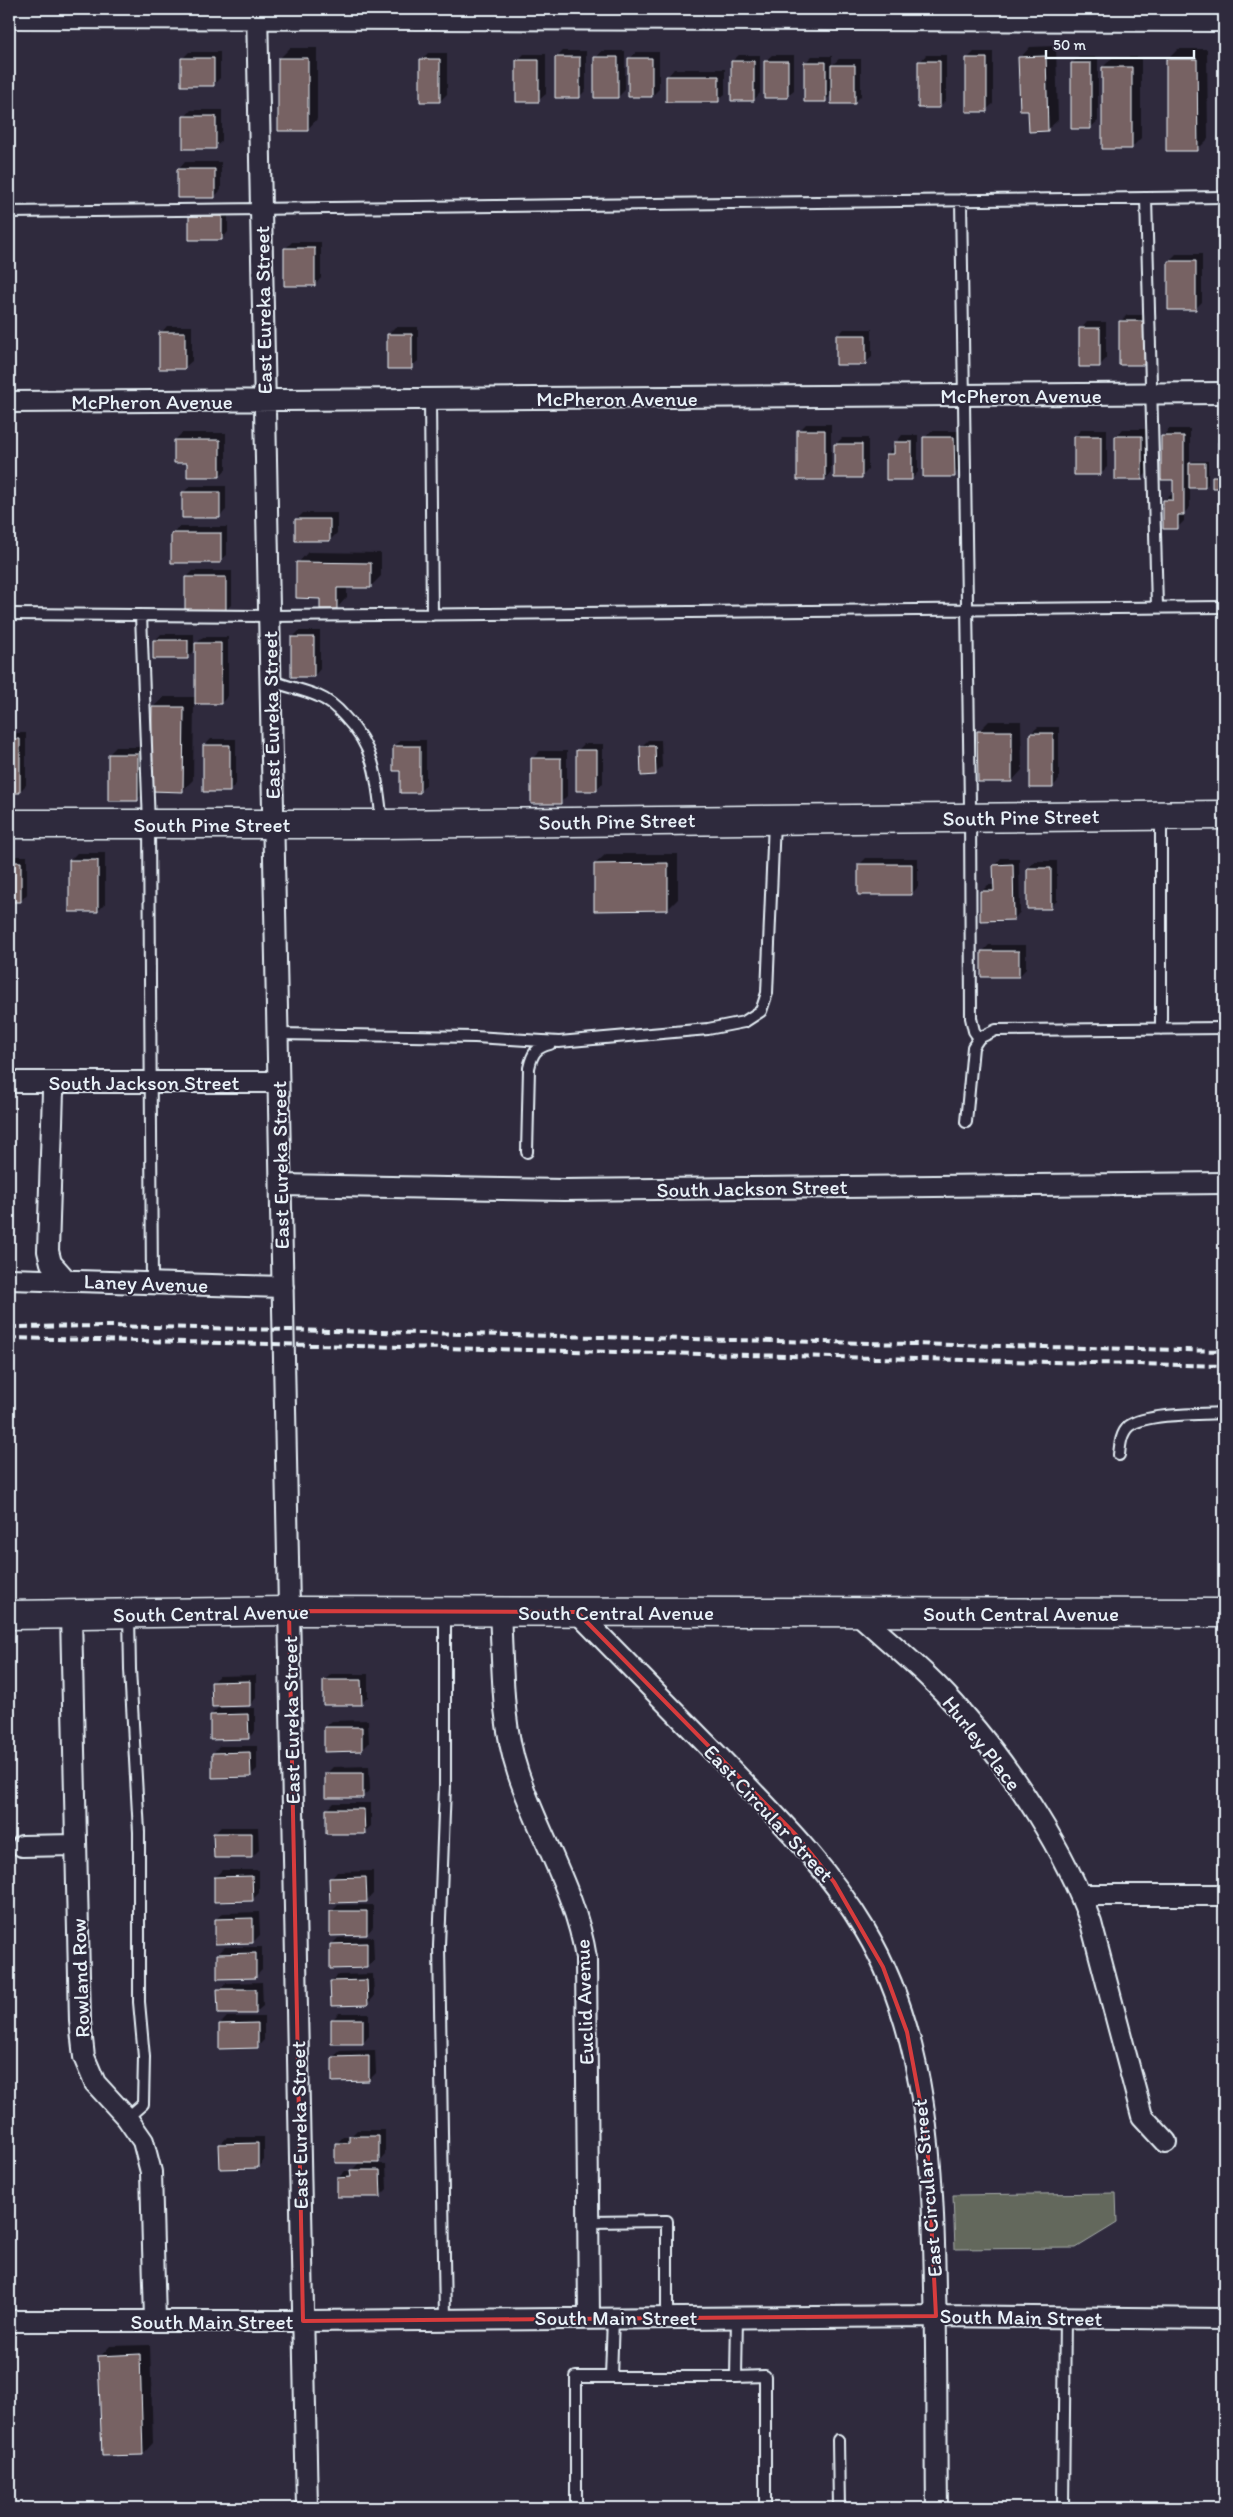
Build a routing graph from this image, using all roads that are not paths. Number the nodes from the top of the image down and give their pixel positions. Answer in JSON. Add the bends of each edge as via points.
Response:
{"nodes":[{"id":1,"x":257,"y":14,"type":"edge"},
{"id":2,"x":954,"y":15,"type":"edge"},
{"id":3,"x":1144,"y":15,"type":"edge"},
{"id":4,"x":9,"y":18,"type":"edge"},
{"id":5,"x":1224,"y":21,"type":"edge"},
{"id":6,"x":1224,"y":197,"type":"edge"},
{"id":7,"x":1146,"y":198,"type":"junction"},
{"id":8,"x":961,"y":200,"type":"junction"},
{"id":9,"x":261,"y":209,"type":"junction"},
{"id":10,"x":9,"y":212,"type":"edge"},
{"id":11,"x":1224,"y":393,"type":"edge"},
{"id":12,"x":1151,"y":394,"type":"junction"},
{"id":13,"x":964,"y":395,"type":"junction"},
{"id":14,"x":430,"y":399,"type":"junction"},
{"id":15,"x":265,"y":400,"type":"junction"},
{"id":16,"x":9,"y":402,"type":"edge"},
{"id":17,"x":1156,"y":607,"type":"junction"},
{"id":18,"x":1224,"y":607,"type":"edge"},
{"id":19,"x":967,"y":609,"type":"junction"},
{"id":20,"x":9,"y":614,"type":"edge"},
{"id":21,"x":141,"y":615,"type":"junction"},
{"id":22,"x":432,"y":615,"type":"junction"},
{"id":23,"x":269,"y":616,"type":"junction"},
{"id":24,"x":270,"y":680,"type":"junction"},
{"id":25,"x":1224,"y":815,"type":"edge"},
{"id":26,"x":1162,"y":816,"type":"junction"},
{"id":27,"x":970,"y":818,"type":"junction"},
{"id":28,"x":774,"y":820,"type":"junction"},
{"id":29,"x":9,"y":824,"type":"edge"},
{"id":30,"x":149,"y":824,"type":"junction"},
{"id":31,"x":273,"y":824,"type":"junction"},
{"id":32,"x":382,"y":824,"type":"junction"},
{"id":33,"x":1162,"y":1028,"type":"junction"},
{"id":34,"x":1224,"y":1028,"type":"edge"},
{"id":35,"x":278,"y":1034,"type":"junction"},
{"id":36,"x":979,"y":1038,"type":"junction"},
{"id":37,"x":559,"y":1042,"type":"junction"},
{"id":38,"x":9,"y":1082,"type":"edge"},
{"id":39,"x":59,"y":1082,"type":"junction"},
{"id":40,"x":151,"y":1082,"type":"junction"},
{"id":41,"x":278,"y":1082,"type":"junction"},
{"id":42,"x":966,"y":1122,"type":"dead end"},
{"id":43,"x":527,"y":1152,"type":"dead end"},
{"id":44,"x":1224,"y":1183,"type":"edge"},
{"id":45,"x":281,"y":1185,"type":"junction"},
{"id":46,"x":9,"y":1279,"type":"edge"},
{"id":47,"x":66,"y":1281,"type":"junction"},
{"id":48,"x":152,"y":1283,"type":"junction"},
{"id":49,"x":283,"y":1287,"type":"junction"},
{"id":50,"x":1224,"y":1413,"type":"edge"},
{"id":51,"x":1119,"y":1455,"type":"dead end"},
{"id":52,"x":289,"y":1611,"type":"junction"},
{"id":53,"x":445,"y":1611,"type":"junction"},
{"id":54,"x":500,"y":1612,"type":"junction"},
{"id":55,"x":576,"y":1612,"type":"junction"},
{"id":56,"x":856,"y":1612,"type":"junction"},
{"id":57,"x":1224,"y":1613,"type":"edge"},
{"id":58,"x":129,"y":1614,"type":"junction"},
{"id":59,"x":9,"y":1615,"type":"edge"},
{"id":60,"x":71,"y":1615,"type":"junction"},
{"id":61,"x":75,"y":1845,"type":"junction"},
{"id":62,"x":22,"y":1846,"type":"dead end"},
{"id":63,"x":1082,"y":1895,"type":"junction"},
{"id":64,"x":1224,"y":1895,"type":"edge"},
{"id":65,"x":127,"y":2118,"type":"junction"},
{"id":66,"x":1166,"y":2142,"type":"dead end"},
{"id":67,"x":588,"y":2222,"type":"junction"},
{"id":68,"x":737,"y":2316,"type":"junction"},
{"id":69,"x":936,"y":2316,"type":"junction"},
{"id":70,"x":589,"y":2317,"type":"junction"},
{"id":71,"x":613,"y":2317,"type":"junction"},
{"id":72,"x":667,"y":2317,"type":"junction"},
{"id":73,"x":1066,"y":2317,"type":"junction"},
{"id":74,"x":445,"y":2319,"type":"junction"},
{"id":75,"x":1224,"y":2319,"type":"edge"},
{"id":76,"x":155,"y":2320,"type":"junction"},
{"id":77,"x":9,"y":2321,"type":"edge"},
{"id":78,"x":303,"y":2321,"type":"junction"},
{"id":79,"x":611,"y":2377,"type":"junction"},
{"id":80,"x":736,"y":2377,"type":"junction"},
{"id":81,"x":838,"y":2440,"type":"dead end"},
{"id":82,"x":307,"y":2508,"type":"edge"},
{"id":83,"x":576,"y":2508,"type":"edge"},
{"id":84,"x":765,"y":2508,"type":"edge"},
{"id":85,"x":839,"y":2508,"type":"edge"},
{"id":86,"x":937,"y":2508,"type":"edge"},
{"id":87,"x":1063,"y":2508,"type":"edge"}],
"edges":[{"from":1,"to":2,"type":"street"},
{"from":1,"to":4,"type":"street"},
{"from":1,"to":9,"type":"street","name":"East Eureka Street"},
{"from":2,"to":3,"type":"street"},
{"from":3,"to":5,"type":"street"},
{"from":6,"to":7,"type":"lane"},
{"from":7,"to":8,"type":"lane"},
{"from":7,"to":12,"type":"lane"},
{"from":8,"to":9,"type":"lane"},
{"from":8,"to":13,"type":"lane"},
{"from":9,"to":10,"type":"lane"},
{"from":9,"to":15,"type":"street","name":"East Eureka Street"},
{"from":11,"to":12,"type":"street","name":"McPheron Avenue"},
{"from":12,"to":13,"type":"street","name":"McPheron Avenue"},
{"from":12,"to":17,"type":"lane"},
{"from":13,"to":14,"type":"street","name":"McPheron Avenue"},
{"from":13,"to":19,"type":"lane"},
{"from":14,"to":15,"type":"street","name":"McPheron Avenue"},
{"from":14,"to":22,"type":"lane"},
{"from":15,"to":16,"type":"street","name":"McPheron Avenue"},
{"from":15,"to":23,"type":"street","name":"East Eureka Street"},
{"from":17,"to":18,"type":"lane"},
{"from":17,"to":19,"type":"lane"},
{"from":19,"to":22,"type":"lane"},
{"from":19,"to":27,"type":"lane"},
{"from":20,"to":21,"type":"lane"},
{"from":21,"to":23,"type":"lane"},
{"from":21,"to":30,"type":"lane"},
{"from":22,"to":23,"type":"lane"},
{"from":23,"to":24,"type":"street","name":"East Eureka Street"},
{"from":24,"to":31,"type":"street","name":"East Eureka Street"},
{"from":24,"to":32,"type":"lane","via":[[319,696],[356,728],[367,744],[373,762]]},
{"from":25,"to":26,"type":"street","name":"South Pine Street"},
{"from":26,"to":27,"type":"street","name":"South Pine Street"},
{"from":26,"to":33,"type":"lane"},
{"from":27,"to":28,"type":"street","name":"South Pine Street"},
{"from":27,"to":36,"type":"lane","via":[[971,1018]]},
{"from":28,"to":32,"type":"street","name":"South Pine Street"},
{"from":28,"to":37,"type":"lane","via":[[767,993],[761,1011],[744,1022],[708,1028]]},
{"from":29,"to":30,"type":"street","name":"South Pine Street"},
{"from":30,"to":31,"type":"street","name":"South Pine Street"},
{"from":30,"to":40,"type":"lane"},
{"from":31,"to":32,"type":"street","name":"South Pine Street"},
{"from":31,"to":35,"type":"street","name":"East Eureka Street"},
{"from":33,"to":34,"type":"lane"},
{"from":33,"to":36,"type":"lane","via":[[996,1030]]},
{"from":35,"to":37,"type":"lane","via":[[475,1037]]},
{"from":35,"to":41,"type":"street","name":"East Eureka Street"},
{"from":36,"to":42,"type":"lane","via":[[973,1047]]},
{"from":37,"to":43,"type":"lane","via":[[540,1046],[532,1055]]},
{"from":38,"to":39,"type":"street","name":"South Jackson Street"},
{"from":39,"to":40,"type":"street","name":"South Jackson Street"},
{"from":39,"to":47,"type":"street","via":[[53,1091],[48,1251],[51,1263]]},
{"from":40,"to":41,"type":"street","name":"South Jackson Street"},
{"from":40,"to":48,"type":"lane"},
{"from":41,"to":45,"type":"street","name":"East Eureka Street"},
{"from":44,"to":45,"type":"street","name":"South Jackson Street","via":[[564,1190]]},
{"from":45,"to":49,"type":"street","name":"East Eureka Street"},
{"from":46,"to":47,"type":"street","name":"Laney Avenue"},
{"from":47,"to":48,"type":"street","name":"Laney Avenue"},
{"from":48,"to":49,"type":"street","name":"Laney Avenue"},
{"from":49,"to":52,"type":"street","name":"East Eureka Street"},
{"from":50,"to":51,"type":"lane","via":[[1175,1415],[1136,1423],[1129,1426],[1121,1438]]},
{"from":52,"to":53,"type":"street","name":"South Central Avenue"},
{"from":52,"to":58,"type":"street","name":"South Central Avenue"},
{"from":52,"to":78,"type":"street","name":"East Eureka Street"},
{"from":53,"to":54,"type":"street","name":"South Central Avenue"},
{"from":53,"to":74,"type":"lane","via":[[445,1786],[439,1946]]},
{"from":54,"to":55,"type":"street","name":"South Central Avenue"},
{"from":54,"to":67,"type":"street","name":"Euclid Avenue","via":[[504,1702],[518,1771],[574,1906],[586,1958]]},
{"from":55,"to":56,"type":"street","name":"South Central Avenue"},
{"from":55,"to":69,"type":"street","name":"East Circular Street","via":[[796,1835],[834,1882],[866,1931],[898,2005],[917,2076],[932,2195]]},
{"from":56,"to":57,"type":"street","name":"South Central Avenue"},
{"from":56,"to":63,"type":"street","name":"Hurley Place","via":[[963,1713],[1035,1812]]},
{"from":58,"to":60,"type":"street","name":"South Central Avenue"},
{"from":58,"to":65,"type":"lane","via":[[139,1832],[139,2002],[144,2104]]},
{"from":59,"to":60,"type":"street","name":"South Central Avenue"},
{"from":60,"to":61,"type":"street","name":"Rowland Row"},
{"from":61,"to":62,"type":"street"},
{"from":61,"to":65,"type":"street","name":"Rowland Row","via":[[84,2057],[96,2084]]},
{"from":63,"to":64,"type":"street"},
{"from":63,"to":66,"type":"street","name":"Hurley Place","via":[[1142,2116]]},
{"from":65,"to":76,"type":"street","name":"Rowland Row","via":[[143,2141],[151,2172]]},
{"from":67,"to":70,"type":"street","name":"Euclid Avenue"},
{"from":67,"to":72,"type":"lane","via":[[667,2221]]},
{"from":68,"to":69,"type":"street","name":"South Main Street"},
{"from":68,"to":72,"type":"street","name":"South Main Street"},
{"from":68,"to":80,"type":"lane"},
{"from":69,"to":73,"type":"street","name":"South Main Street"},
{"from":69,"to":86,"type":"street","name":"East Circular Street"},
{"from":70,"to":71,"type":"street","name":"South Main Street"},
{"from":70,"to":74,"type":"street","name":"South Main Street"},
{"from":71,"to":72,"type":"street","name":"South Main Street"},
{"from":71,"to":79,"type":"lane"},
{"from":73,"to":75,"type":"street","name":"South Main Street"},
{"from":73,"to":87,"type":"lane"},
{"from":74,"to":78,"type":"street","name":"South Main Street"},
{"from":76,"to":77,"type":"street","name":"South Main Street"},
{"from":76,"to":78,"type":"street","name":"South Main Street"},
{"from":78,"to":82,"type":"street","name":"East Eureka Street"},
{"from":79,"to":80,"type":"lane"},
{"from":79,"to":83,"type":"lane","via":[[576,2377]]},
{"from":80,"to":84,"type":"lane","via":[[765,2376]]},
{"from":81,"to":85,"type":"lane"}]}
